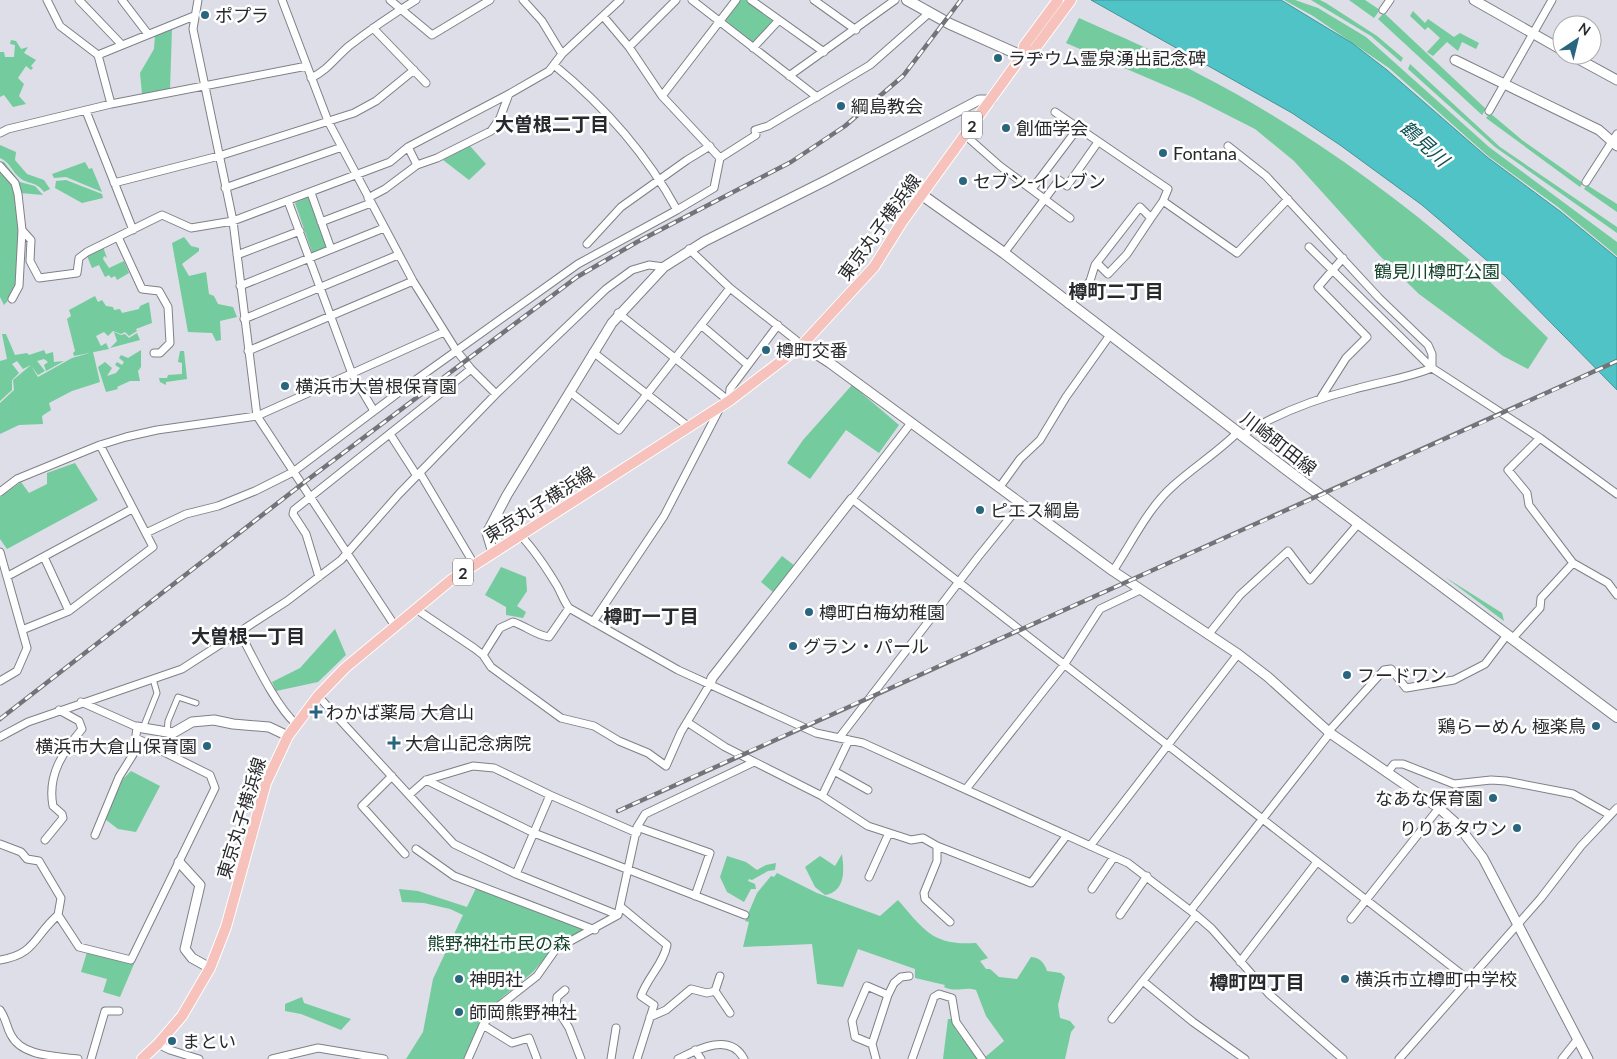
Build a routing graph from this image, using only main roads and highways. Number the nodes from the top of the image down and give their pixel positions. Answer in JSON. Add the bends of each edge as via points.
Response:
{"nodes":[{"id":1,"x":907,"y":0,"type":"edge"},
{"id":2,"x":1058,"y":0,"type":"edge"},
{"id":3,"x":1071,"y":0,"type":"edge"},
{"id":4,"x":1027,"y":51,"type":"junction"},
{"id":5,"x":922,"y":195,"type":"junction"},
{"id":6,"x":1617,"y":716,"type":"edge"},
{"id":7,"x":142,"y":1059,"type":"edge"}],
"edges":[{"from":1,"to":4,"type":"main road","via":[[976,37]]},
{"from":2,"to":4,"type":"main road","name":"東京丸子横浜線","number":"2"},
{"from":3,"to":4,"type":"main road","name":"東京丸子横浜線","number":"2"},
{"from":4,"to":5,"type":"main road","name":"東京丸子横浜線","number":"2"},
{"from":5,"to":6,"type":"main road","name":"川崎町田線","via":[[1004,253],[1358,524]]},
{"from":5,"to":7,"type":"main road","name":"東京丸子横浜線","number":"2","via":[[874,267],[802,345],[726,403],[474,564],[345,668],[318,696],[288,736],[275,761],[263,792],[226,927],[210,968],[192,1002]]}]}
